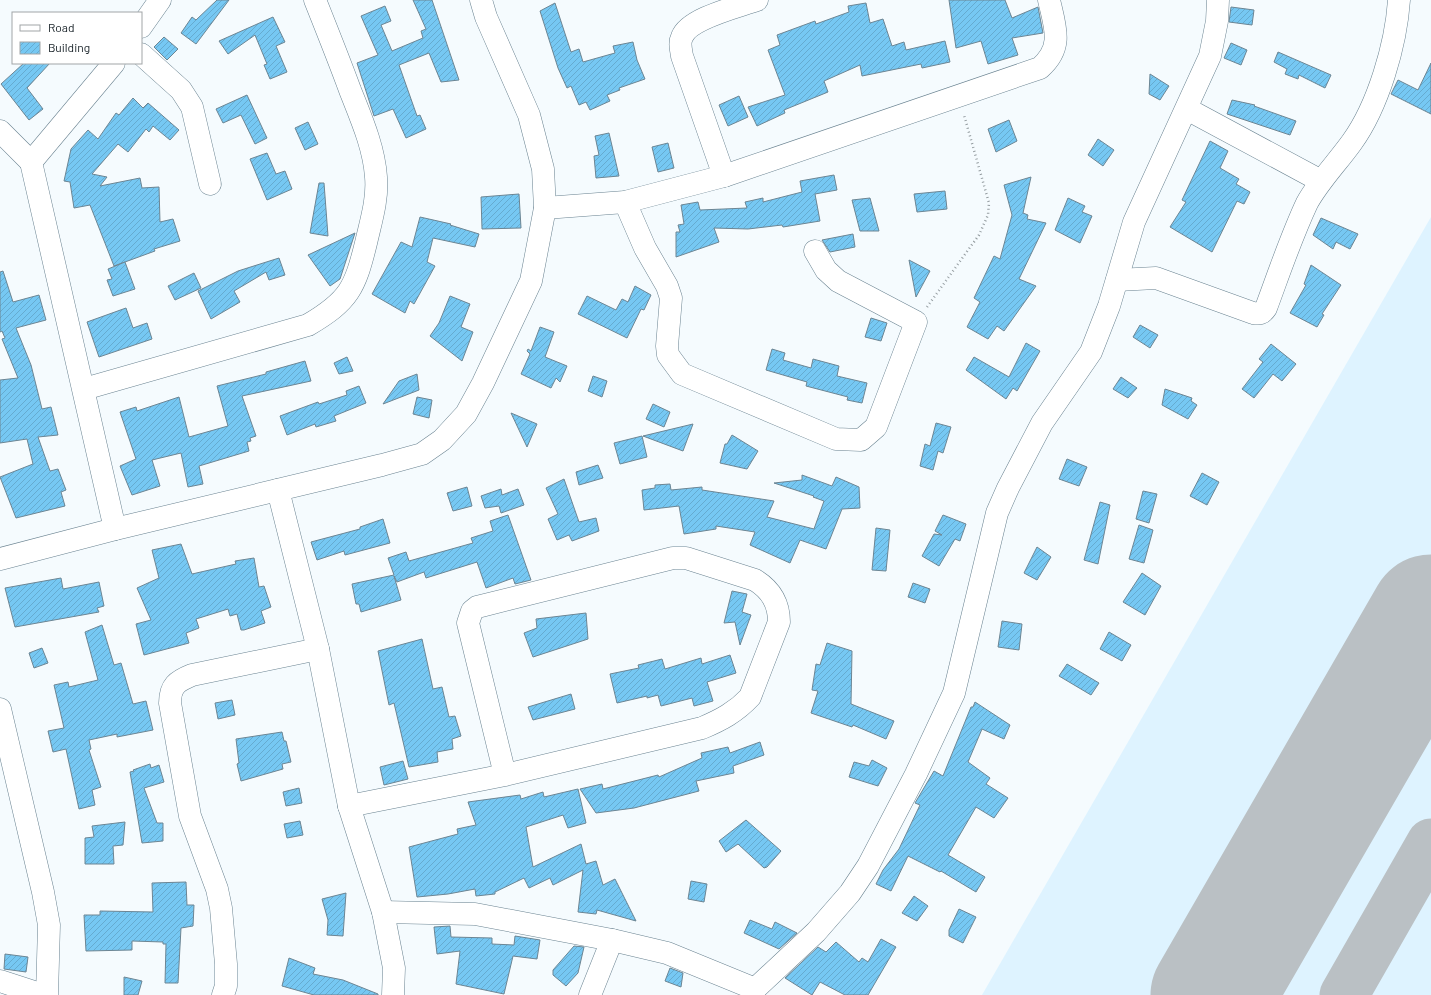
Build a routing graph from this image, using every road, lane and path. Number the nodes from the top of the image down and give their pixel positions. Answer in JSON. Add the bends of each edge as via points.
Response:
{"nodes":[{"id":1,"x":160,"y":0,"type":"edge"},
{"id":2,"x":315,"y":0,"type":"edge"},
{"id":3,"x":481,"y":0,"type":"edge"},
{"id":4,"x":757,"y":0,"type":"edge"},
{"id":5,"x":1049,"y":0,"type":"edge"},
{"id":6,"x":1218,"y":0,"type":"edge"},
{"id":7,"x":1399,"y":0,"type":"edge"},
{"id":8,"x":142,"y":27,"type":"edge"},
{"id":9,"x":142,"y":55,"type":"edge"},
{"id":10,"x":113,"y":64,"type":"edge"},
{"id":11,"x":958,"y":96,"type":"junction"},
{"id":12,"x":1187,"y":109,"type":"junction"},
{"id":13,"x":0,"y":131,"type":"edge"},
{"id":14,"x":31,"y":162,"type":"junction"},
{"id":15,"x":724,"y":176,"type":"junction"},
{"id":16,"x":1321,"y":181,"type":"junction"},
{"id":17,"x":210,"y":184,"type":"dead end"},
{"id":18,"x":625,"y":202,"type":"junction"},
{"id":19,"x":545,"y":208,"type":"junction"},
{"id":20,"x":815,"y":251,"type":"dead end"},
{"id":21,"x":1117,"y":280,"type":"junction"},
{"id":22,"x":916,"y":322,"type":"junction"},
{"id":23,"x":84,"y":388,"type":"junction"},
{"id":24,"x":278,"y":490,"type":"junction"},
{"id":25,"x":115,"y":529,"type":"junction"},
{"id":26,"x":0,"y":559,"type":"edge"},
{"id":27,"x":318,"y":649,"type":"junction"},
{"id":28,"x":0,"y":709,"type":"edge"},
{"id":29,"x":505,"y":775,"type":"junction"},
{"id":30,"x":349,"y":806,"type":"junction"},
{"id":31,"x":383,"y":912,"type":"junction"},
{"id":32,"x":612,"y":940,"type":"junction"},
{"id":33,"x":0,"y":981,"type":"edge"},
{"id":34,"x":754,"y":992,"type":"edge"},
{"id":35,"x":43,"y":995,"type":"edge"},
{"id":36,"x":47,"y":995,"type":"edge"},
{"id":37,"x":223,"y":995,"type":"edge"},
{"id":38,"x":393,"y":995,"type":"edge"},
{"id":39,"x":590,"y":995,"type":"edge"}],
"edges":[{"from":1,"to":8,"type":"street"},
{"from":2,"to":23,"type":"street","via":[[373,153],[376,178],[375,205],[360,269],[347,295],[338,306],[308,325]]},
{"from":3,"to":19,"type":"street","via":[[529,115],[543,169]]},
{"from":4,"to":15,"type":"street","via":[[694,24],[682,37],[680,45]]},
{"from":5,"to":11,"type":"street","via":[[1057,34],[1056,45],[1049,61],[1040,68]]},
{"from":6,"to":12,"type":"street","via":[[1210,56]]},
{"from":7,"to":16,"type":"street","via":[[1389,58],[1370,110],[1352,142]]},
{"from":9,"to":17,"type":"street","via":[[181,90],[192,107]]},
{"from":10,"to":14,"type":"street"},
{"from":11,"to":15,"type":"street"},
{"from":11,"to":22,"type":"path","via":[[988,199],[988,215],[979,235]]},
{"from":12,"to":16,"type":"street"},
{"from":12,"to":21,"type":"street","via":[[1134,222]]},
{"from":13,"to":14,"type":"street"},
{"from":14,"to":23,"type":"street"},
{"from":15,"to":18,"type":"street"},
{"from":16,"to":21,"type":"street","via":[[1308,203],[1263,313],[1253,313],[1156,278]]},
{"from":18,"to":19,"type":"street"},
{"from":18,"to":22,"type":"street","via":[[671,298],[668,355],[682,374],[836,439],[861,440],[876,427]]},
{"from":19,"to":24,"type":"street","via":[[531,281],[480,389],[466,414],[442,440],[422,454]]},
{"from":20,"to":22,"type":"street","via":[[826,270],[838,281]]},
{"from":21,"to":34,"type":"street","via":[[1091,352],[1042,423],[997,513],[954,693],[916,774],[857,884],[816,932]]},
{"from":23,"to":25,"type":"street"},
{"from":24,"to":25,"type":"street"},
{"from":24,"to":27,"type":"street"},
{"from":25,"to":26,"type":"street"},
{"from":27,"to":30,"type":"street"},
{"from":27,"to":37,"type":"street","via":[[192,676],[175,683],[170,694],[190,816],[217,889],[221,908],[226,964],[226,986]]},
{"from":28,"to":36,"type":"street","via":[[49,925]]},
{"from":29,"to":29,"type":"street","via":[[702,728],[731,715],[750,697],[779,622],[779,610],[774,598],[765,586],[755,580],[686,558],[673,558],[477,607],[472,611],[468,623]]},
{"from":29,"to":30,"type":"street"},
{"from":30,"to":31,"type":"street"},
{"from":31,"to":32,"type":"street","via":[[475,914]]},
{"from":31,"to":38,"type":"street","via":[[394,968]]},
{"from":32,"to":34,"type":"street","via":[[667,953]]},
{"from":32,"to":39,"type":"street"},
{"from":33,"to":35,"type":"street"}]}
